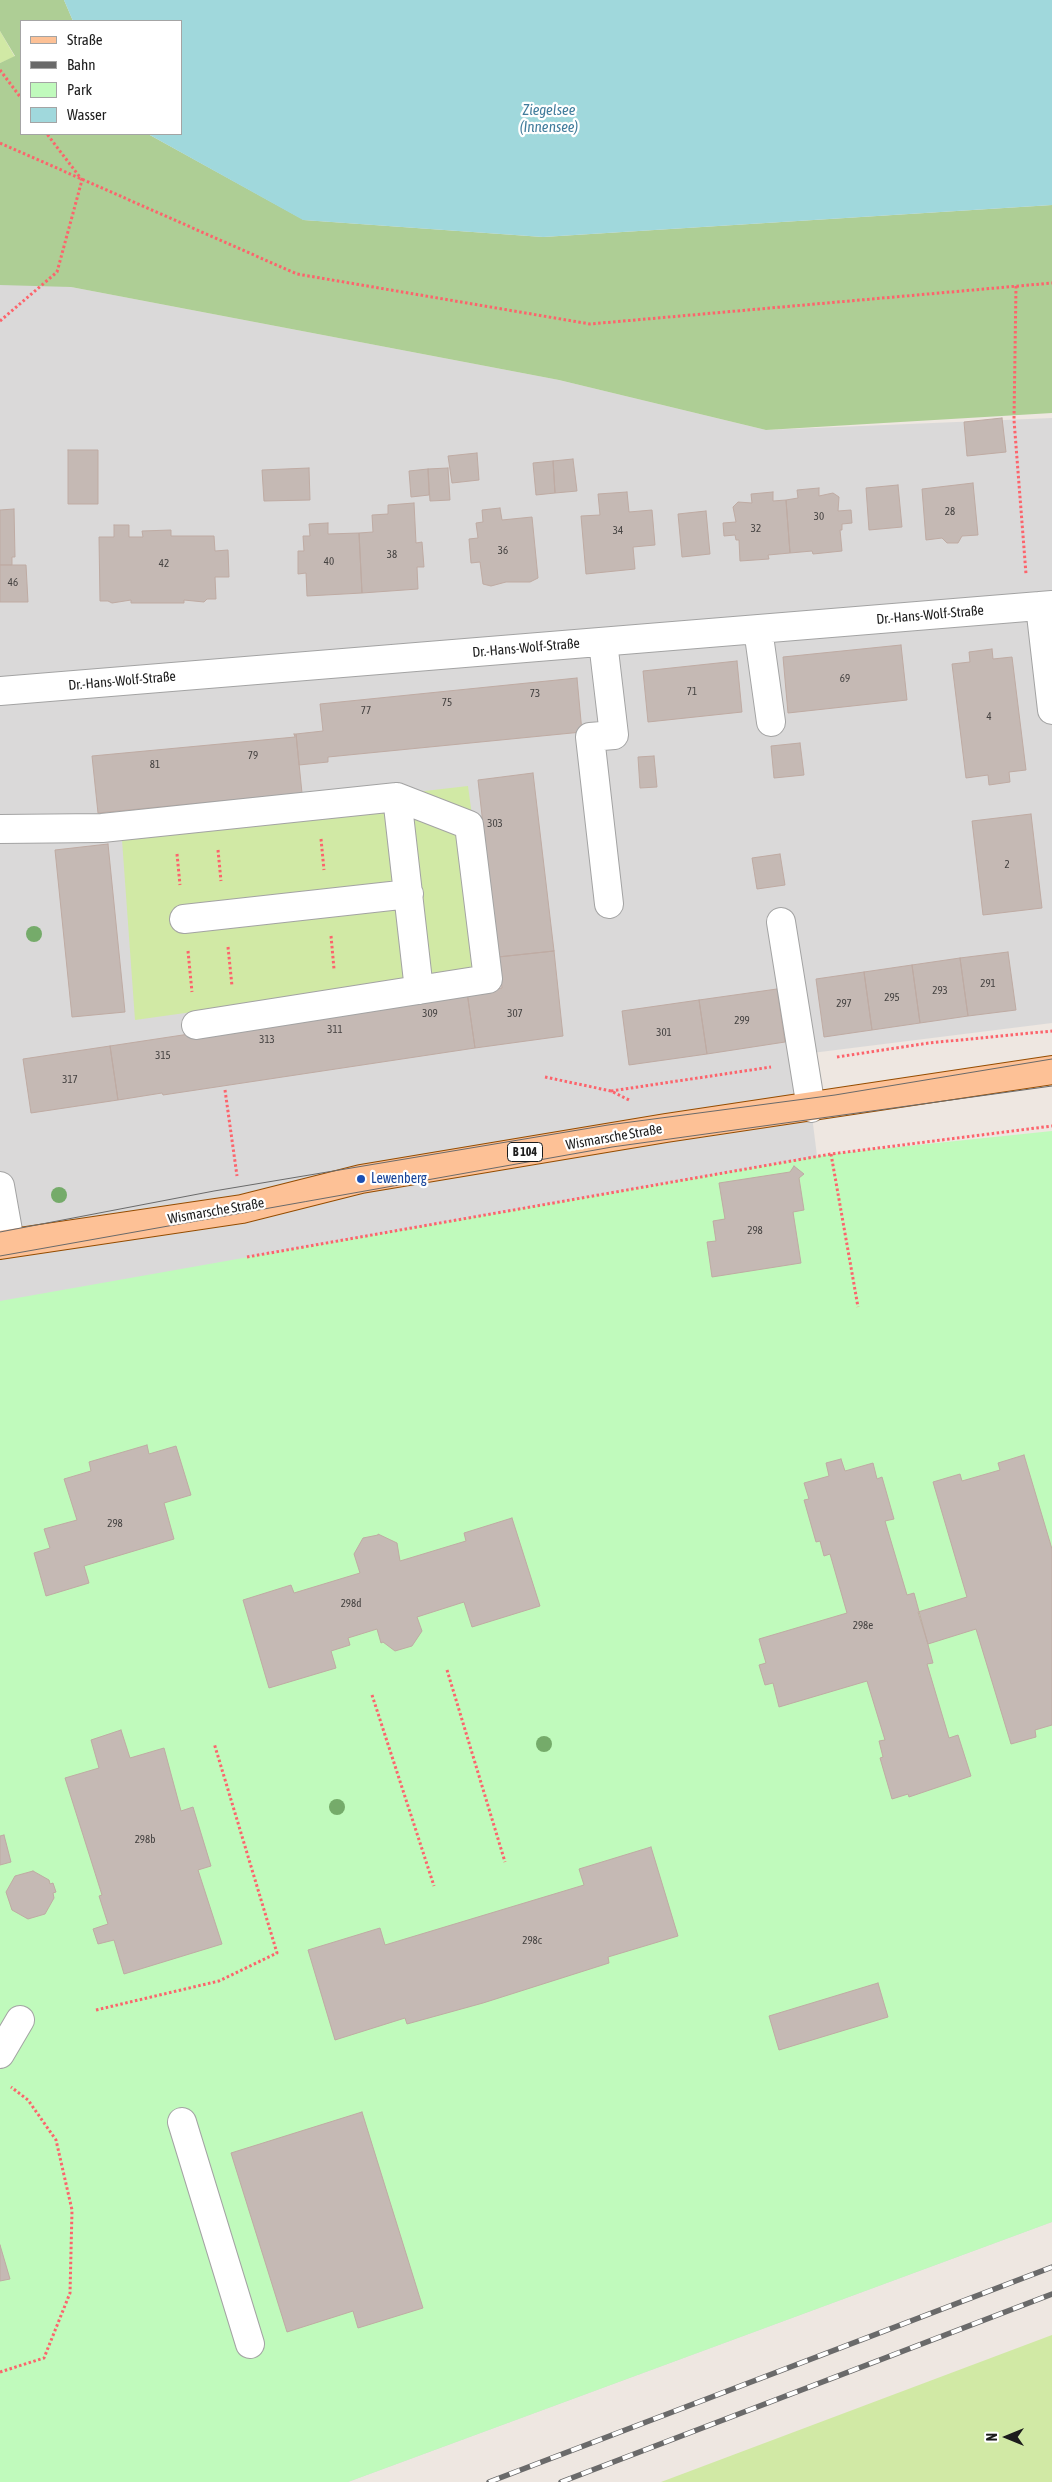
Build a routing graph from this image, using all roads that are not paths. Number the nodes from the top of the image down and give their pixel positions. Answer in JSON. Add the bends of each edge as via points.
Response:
{"nodes":[{"id":1,"x":1040,"y":606,"type":"edge"},
{"id":2,"x":758,"y":629,"type":"junction"},
{"id":3,"x":603,"y":642,"type":"junction"},
{"id":4,"x":0,"y":691,"type":"edge"},
{"id":5,"x":1052,"y":710,"type":"edge"},
{"id":6,"x":771,"y":722,"type":"dead end"},
{"id":7,"x":397,"y":798,"type":"junction"},
{"id":8,"x":0,"y":829,"type":"edge"},
{"id":9,"x":408,"y":894,"type":"junction"},
{"id":10,"x":609,"y":904,"type":"dead end"},
{"id":11,"x":184,"y":918,"type":"dead end"},
{"id":12,"x":781,"y":922,"type":"dead end"},
{"id":13,"x":419,"y":990,"type":"junction"},
{"id":14,"x":196,"y":1025,"type":"dead end"},
{"id":15,"x":1052,"y":1070,"type":"edge"},
{"id":16,"x":810,"y":1108,"type":"junction"},
{"id":17,"x":0,"y":1186,"type":"edge"},
{"id":18,"x":5,"y":1244,"type":"edge"},
{"id":19,"x":20,"y":2020,"type":"dead end"},
{"id":20,"x":0,"y":2054,"type":"edge"},
{"id":21,"x":182,"y":2122,"type":"dead end"},
{"id":22,"x":250,"y":2344,"type":"dead end"}],
"edges":[{"from":1,"to":2,"type":"street","name":"Dr.-Hans-Wolf-Straße"},
{"from":1,"to":5,"type":"street"},
{"from":2,"to":3,"type":"street","name":"Dr.-Hans-Wolf-Straße"},
{"from":2,"to":6,"type":"street"},
{"from":3,"to":4,"type":"street","name":"Dr.-Hans-Wolf-Straße"},
{"from":3,"to":10,"type":"street","via":[[614,735],[590,737]]},
{"from":7,"to":8,"type":"street","via":[[102,828]]},
{"from":7,"to":9,"type":"street"},
{"from":7,"to":13,"type":"street","via":[[469,824],[488,979]]},
{"from":9,"to":11,"type":"street"},
{"from":9,"to":13,"type":"street"},
{"from":12,"to":16,"type":"street"},
{"from":13,"to":14,"type":"street"},
{"from":15,"to":16,"type":"main road","name":"Wismarsche Straße","number":"B 104"},
{"from":16,"to":18,"type":"main road","name":"Wismarsche Straße","number":"B 104","via":[[666,1128],[361,1179],[242,1209]]},
{"from":17,"to":18,"type":"street"},
{"from":19,"to":20,"type":"street"},
{"from":21,"to":22,"type":"street"}]}
